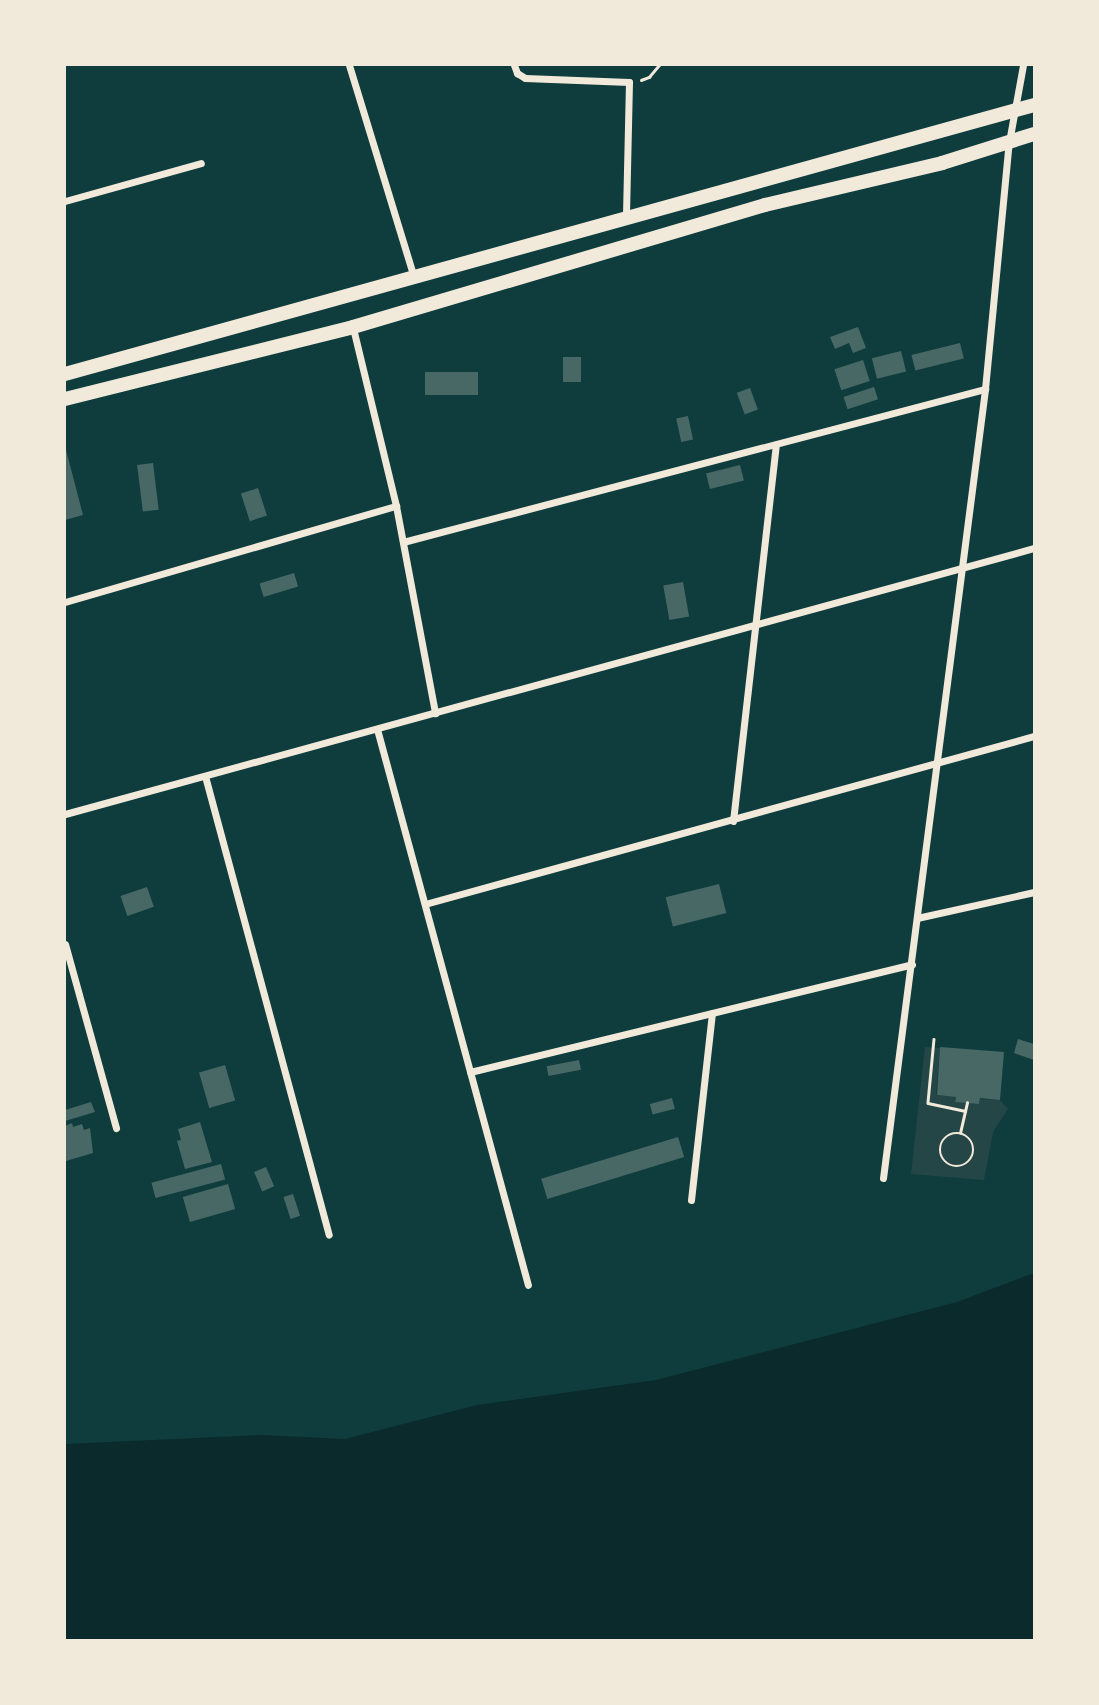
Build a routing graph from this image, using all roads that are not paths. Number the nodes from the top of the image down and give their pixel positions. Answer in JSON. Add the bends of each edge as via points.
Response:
{"nodes":[{"id":1,"x":349,"y":65,"type":"edge"},
{"id":2,"x":514,"y":65,"type":"edge"},
{"id":3,"x":1023,"y":65,"type":"edge"},
{"id":4,"x":1034,"y":104,"type":"edge"},
{"id":5,"x":1017,"y":109,"type":"junction"},
{"id":6,"x":1034,"y":134,"type":"edge"},
{"id":7,"x":1009,"y":142,"type":"junction"},
{"id":8,"x":201,"y":163,"type":"dead end"},
{"id":9,"x":65,"y":201,"type":"edge"},
{"id":10,"x":626,"y":218,"type":"junction"},
{"id":11,"x":414,"y":277,"type":"junction"},
{"id":12,"x":353,"y":327,"type":"junction"},
{"id":13,"x":66,"y":370,"type":"edge"},
{"id":14,"x":985,"y":389,"type":"junction"},
{"id":15,"x":65,"y":399,"type":"edge"},
{"id":16,"x":776,"y":444,"type":"junction"},
{"id":17,"x":396,"y":506,"type":"junction"},
{"id":18,"x":403,"y":542,"type":"junction"},
{"id":19,"x":1034,"y":548,"type":"edge"},
{"id":20,"x":961,"y":568,"type":"junction"},
{"id":21,"x":65,"y":602,"type":"edge"},
{"id":22,"x":753,"y":627,"type":"junction"},
{"id":23,"x":435,"y":712,"type":"junction"},
{"id":24,"x":377,"y":729,"type":"junction"},
{"id":25,"x":1034,"y":736,"type":"edge"},
{"id":26,"x":936,"y":763,"type":"junction"},
{"id":27,"x":205,"y":776,"type":"junction"},
{"id":28,"x":65,"y":814,"type":"edge"},
{"id":29,"x":733,"y":821,"type":"junction"},
{"id":30,"x":1034,"y":892,"type":"edge"},
{"id":31,"x":425,"y":904,"type":"junction"},
{"id":32,"x":918,"y":918,"type":"junction"},
{"id":33,"x":65,"y":944,"type":"edge"},
{"id":34,"x":912,"y":964,"type":"junction"},
{"id":35,"x":712,"y":1013,"type":"junction"},
{"id":36,"x":470,"y":1072,"type":"junction"},
{"id":37,"x":116,"y":1128,"type":"dead end"},
{"id":38,"x":883,"y":1178,"type":"dead end"},
{"id":39,"x":691,"y":1200,"type":"dead end"},
{"id":40,"x":329,"y":1235,"type":"dead end"},
{"id":41,"x":528,"y":1285,"type":"dead end"}],
"edges":[{"from":1,"to":11,"type":"street"},
{"from":2,"to":10,"type":"street","via":[[525,78],[629,82]]},
{"from":3,"to":5,"type":"street"},
{"from":4,"to":5,"type":"highway"},
{"from":5,"to":7,"type":"street"},
{"from":5,"to":10,"type":"highway"},
{"from":6,"to":7,"type":"highway"},
{"from":7,"to":12,"type":"highway","via":[[942,163],[765,205]]},
{"from":7,"to":14,"type":"street"},
{"from":8,"to":9,"type":"street"},
{"from":10,"to":11,"type":"highway"},
{"from":11,"to":13,"type":"highway"},
{"from":12,"to":15,"type":"highway"},
{"from":12,"to":17,"type":"street"},
{"from":14,"to":16,"type":"street"},
{"from":14,"to":20,"type":"street"},
{"from":16,"to":18,"type":"street"},
{"from":16,"to":22,"type":"street"},
{"from":17,"to":18,"type":"street"},
{"from":17,"to":21,"type":"street"},
{"from":18,"to":23,"type":"street"},
{"from":19,"to":20,"type":"street"},
{"from":20,"to":22,"type":"street"},
{"from":20,"to":26,"type":"street"},
{"from":22,"to":23,"type":"street"},
{"from":22,"to":29,"type":"street"},
{"from":23,"to":24,"type":"street"},
{"from":24,"to":27,"type":"street"},
{"from":24,"to":31,"type":"street"},
{"from":25,"to":26,"type":"street"},
{"from":26,"to":29,"type":"street"},
{"from":26,"to":32,"type":"street"},
{"from":27,"to":28,"type":"street"},
{"from":27,"to":40,"type":"street"},
{"from":29,"to":31,"type":"street"},
{"from":30,"to":32,"type":"street"},
{"from":31,"to":36,"type":"street"},
{"from":32,"to":34,"type":"street"},
{"from":33,"to":37,"type":"street"},
{"from":34,"to":35,"type":"street"},
{"from":34,"to":38,"type":"street"},
{"from":35,"to":36,"type":"street"},
{"from":35,"to":39,"type":"street"},
{"from":36,"to":41,"type":"street"}]}
